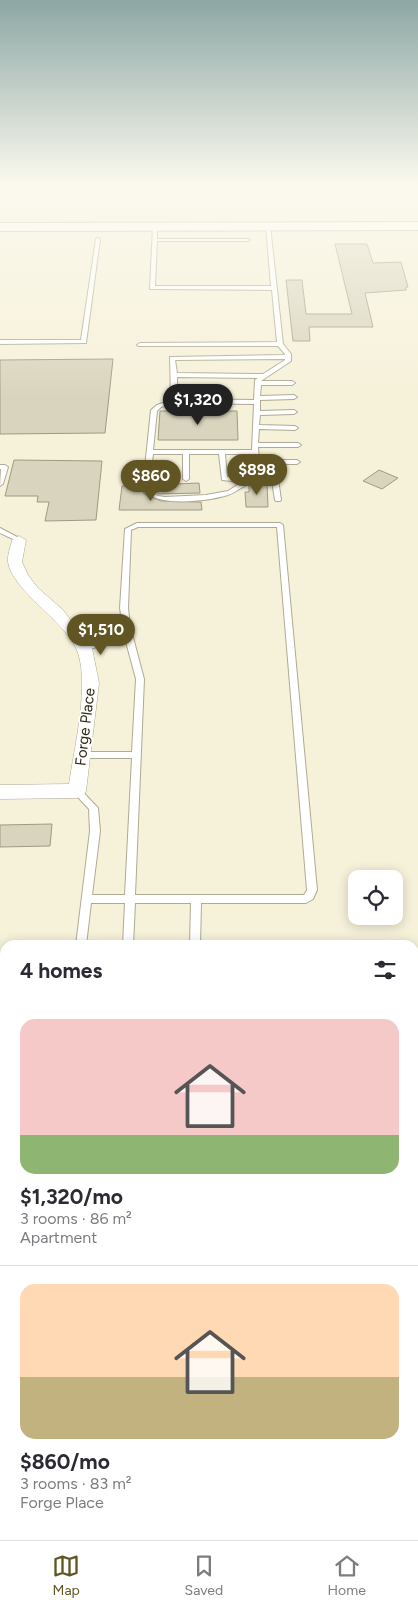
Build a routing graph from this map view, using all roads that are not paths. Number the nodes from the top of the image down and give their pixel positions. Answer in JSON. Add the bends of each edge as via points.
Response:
{"nodes":[{"id":1,"x":96,"y":257,"type":"edge"},
{"id":2,"x":153,"y":257,"type":"edge"},
{"id":3,"x":271,"y":257,"type":"edge"},
{"id":4,"x":274,"y":288,"type":"junction"},
{"id":5,"x":0,"y":342,"type":"edge"},
{"id":6,"x":280,"y":344,"type":"junction"},
{"id":7,"x":140,"y":345,"type":"dead end"},
{"id":8,"x":288,"y":357,"type":"junction"},
{"id":9,"x":174,"y":375,"type":"junction"},
{"id":10,"x":266,"y":376,"type":"junction"},
{"id":11,"x":258,"y":383,"type":"junction"},
{"id":12,"x":292,"y":383,"type":"dead end"},
{"id":13,"x":294,"y":397,"type":"dead end"},
{"id":14,"x":258,"y":400,"type":"junction"},
{"id":15,"x":174,"y":401,"type":"junction"},
{"id":16,"x":257,"y":412,"type":"junction"},
{"id":17,"x":294,"y":412,"type":"dead end"},
{"id":18,"x":257,"y":428,"type":"junction"},
{"id":19,"x":295,"y":428,"type":"dead end"},
{"id":20,"x":298,"y":445,"type":"dead end"},
{"id":21,"x":256,"y":448,"type":"junction"},
{"id":22,"x":150,"y":452,"type":"junction"},
{"id":23,"x":186,"y":452,"type":"junction"},
{"id":24,"x":222,"y":452,"type":"junction"},
{"id":25,"x":257,"y":462,"type":"junction"},
{"id":26,"x":297,"y":462,"type":"dead end"},
{"id":27,"x":0,"y":467,"type":"edge"},
{"id":28,"x":186,"y":478,"type":"dead end"},
{"id":29,"x":258,"y":479,"type":"junction"},
{"id":30,"x":248,"y":480,"type":"junction"},
{"id":31,"x":0,"y":484,"type":"edge"},
{"id":32,"x":278,"y":500,"type":"dead end"},
{"id":33,"x":0,"y":530,"type":"edge"},
{"id":34,"x":18,"y":540,"type":"joint"},
{"id":35,"x":128,"y":634,"type":"junction"},
{"id":36,"x":84,"y":648,"type":"junction"},
{"id":37,"x":82,"y":755,"type":"junction"},
{"id":38,"x":136,"y":756,"type":"junction"},
{"id":39,"x":78,"y":791,"type":"junction"},
{"id":40,"x":0,"y":792,"type":"edge"},
{"id":41,"x":87,"y":899,"type":"junction"},
{"id":42,"x":130,"y":900,"type":"junction"},
{"id":43,"x":196,"y":900,"type":"junction"},
{"id":44,"x":82,"y":940,"type":"edge"},
{"id":45,"x":128,"y":940,"type":"edge"},
{"id":46,"x":195,"y":940,"type":"edge"}],
"edges":[{"from":1,"to":5,"type":"lane","via":[[84,342]]},
{"from":2,"to":4,"type":"lane","via":[[152,288]]},
{"from":3,"to":4,"type":"lane"},
{"from":4,"to":6,"type":"lane"},
{"from":6,"to":7,"type":"lane"},
{"from":6,"to":8,"type":"lane"},
{"from":8,"to":9,"type":"lane","via":[[172,358]]},
{"from":8,"to":10,"type":"lane","via":[[288,361]]},
{"from":9,"to":10,"type":"lane"},
{"from":9,"to":15,"type":"lane"},
{"from":10,"to":11,"type":"lane"},
{"from":11,"to":12,"type":"lane"},
{"from":11,"to":14,"type":"lane"},
{"from":13,"to":14,"type":"lane"},
{"from":14,"to":15,"type":"lane"},
{"from":14,"to":16,"type":"lane"},
{"from":15,"to":22,"type":"lane","via":[[154,410]]},
{"from":16,"to":17,"type":"lane"},
{"from":16,"to":18,"type":"lane"},
{"from":18,"to":19,"type":"lane"},
{"from":18,"to":21,"type":"lane"},
{"from":20,"to":21,"type":"lane"},
{"from":21,"to":24,"type":"lane"},
{"from":21,"to":25,"type":"lane"},
{"from":22,"to":23,"type":"lane"},
{"from":22,"to":30,"type":"lane","via":[[148,492],[158,498],[215,496],[229,492]]},
{"from":23,"to":24,"type":"lane"},
{"from":23,"to":28,"type":"lane"},
{"from":24,"to":30,"type":"lane","via":[[224,479]]},
{"from":25,"to":26,"type":"lane"},
{"from":25,"to":29,"type":"lane"},
{"from":27,"to":31,"type":"lane","via":[[4,467]]},
{"from":29,"to":30,"type":"lane"},
{"from":29,"to":32,"type":"lane","via":[[275,479]]},
{"from":33,"to":34,"type":"lane"},
{"from":34,"to":36,"type":"street","name":"Forge Place","via":[[15,562],[22,576],[33,592],[58,613]]},
{"from":35,"to":36,"type":"lane"},
{"from":35,"to":38,"type":"lane","via":[[140,679]]},
{"from":35,"to":43,"type":"lane","via":[[124,608],[129,527],[280,525],[312,890],[306,900]]},
{"from":36,"to":37,"type":"street","name":"Forge Place","via":[[91,683]]},
{"from":37,"to":38,"type":"lane"},
{"from":37,"to":39,"type":"street","name":"Forge Place"},
{"from":38,"to":42,"type":"lane"},
{"from":39,"to":40,"type":"street"},
{"from":39,"to":41,"type":"lane","via":[[93,808]]},
{"from":41,"to":42,"type":"lane"},
{"from":41,"to":44,"type":"lane"},
{"from":42,"to":43,"type":"lane"},
{"from":42,"to":45,"type":"lane"},
{"from":43,"to":46,"type":"lane"}]}
